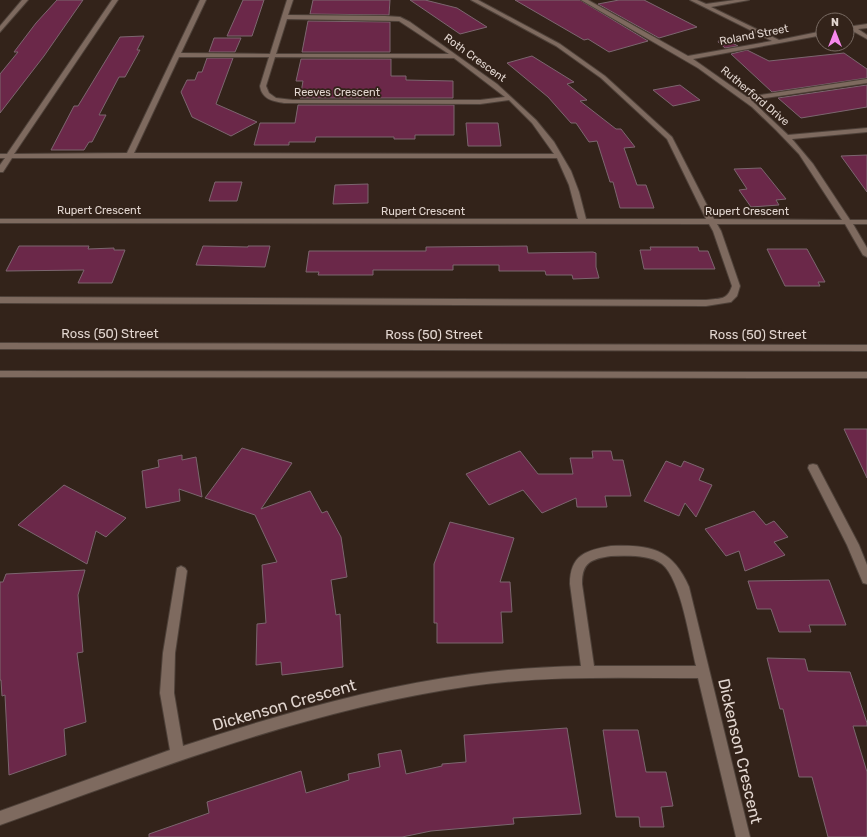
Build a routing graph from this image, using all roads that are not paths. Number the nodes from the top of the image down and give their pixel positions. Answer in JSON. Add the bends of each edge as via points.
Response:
{"nodes":[{"id":1,"x":25,"y":0,"type":"edge"},
{"id":2,"x":115,"y":0,"type":"edge"},
{"id":3,"x":204,"y":0,"type":"edge"},
{"id":4,"x":290,"y":0,"type":"edge"},
{"id":5,"x":474,"y":0,"type":"edge"},
{"id":6,"x":584,"y":0,"type":"edge"},
{"id":7,"x":693,"y":0,"type":"edge"},
{"id":8,"x":746,"y":0,"type":"edge"},
{"id":9,"x":706,"y":6,"type":"junction"},
{"id":10,"x":285,"y":18,"type":"junction"},
{"id":11,"x":867,"y":26,"type":"edge"},
{"id":12,"x":855,"y":27,"type":"edge"},
{"id":13,"x":0,"y":30,"type":"edge"},
{"id":14,"x":855,"y":31,"type":"edge"},
{"id":15,"x":815,"y":34,"type":"edge"},
{"id":16,"x":867,"y":37,"type":"edge"},
{"id":17,"x":777,"y":41,"type":"junction"},
{"id":18,"x":178,"y":55,"type":"junction"},
{"id":19,"x":272,"y":55,"type":"junction"},
{"id":20,"x":455,"y":56,"type":"junction"},
{"id":21,"x":689,"y":58,"type":"junction"},
{"id":22,"x":867,"y":81,"type":"edge"},
{"id":23,"x":510,"y":98,"type":"junction"},
{"id":24,"x":745,"y":99,"type":"junction"},
{"id":25,"x":867,"y":130,"type":"edge"},
{"id":26,"x":786,"y":137,"type":"junction"},
{"id":27,"x":130,"y":155,"type":"junction"},
{"id":28,"x":0,"y":156,"type":"edge"},
{"id":29,"x":10,"y":156,"type":"junction"},
{"id":30,"x":560,"y":156,"type":"junction"},
{"id":31,"x":0,"y":170,"type":"edge"},
{"id":32,"x":0,"y":221,"type":"edge"},
{"id":33,"x":583,"y":222,"type":"junction"},
{"id":34,"x":712,"y":222,"type":"junction"},
{"id":35,"x":847,"y":222,"type":"junction"},
{"id":36,"x":867,"y":222,"type":"edge"},
{"id":37,"x":867,"y":255,"type":"edge"},
{"id":38,"x":0,"y":300,"type":"edge"},
{"id":39,"x":0,"y":346,"type":"edge"},
{"id":40,"x":867,"y":348,"type":"edge"},
{"id":41,"x":0,"y":374,"type":"edge"},
{"id":42,"x":867,"y":375,"type":"edge"},
{"id":43,"x":813,"y":468,"type":"dead end"},
{"id":44,"x":181,"y":571,"type":"dead end"},
{"id":45,"x":867,"y":579,"type":"edge"},
{"id":46,"x":588,"y":672,"type":"junction"},
{"id":47,"x":704,"y":672,"type":"junction"},
{"id":48,"x":178,"y":754,"type":"junction"},
{"id":49,"x":0,"y":818,"type":"edge"},
{"id":50,"x":743,"y":837,"type":"edge"}],
"edges":[{"from":1,"to":13,"type":"street"},
{"from":2,"to":29,"type":"street"},
{"from":3,"to":18,"type":"street"},
{"from":4,"to":10,"type":"street","name":"Reeves Crescent"},
{"from":5,"to":34,"type":"street","via":[[558,45],[603,77],[670,138]]},
{"from":6,"to":21,"type":"street","name":"Rutherford Drive"},
{"from":7,"to":9,"type":"street"},
{"from":8,"to":9,"type":"street"},
{"from":9,"to":17,"type":"street"},
{"from":10,"to":19,"type":"street","name":"Reeves Crescent"},
{"from":10,"to":20,"type":"street","name":"Roth Crescent","via":[[400,19]]},
{"from":11,"to":12,"type":"street"},
{"from":14,"to":16,"type":"street"},
{"from":15,"to":17,"type":"street","name":"Roland Street"},
{"from":17,"to":21,"type":"street","name":"Roland Street"},
{"from":18,"to":19,"type":"street"},
{"from":18,"to":27,"type":"street"},
{"from":19,"to":20,"type":"street"},
{"from":19,"to":23,"type":"street","name":"Reeves Crescent","via":[[263,90],[267,96],[276,100],[480,102]]},
{"from":20,"to":23,"type":"street","name":"Roth Crescent"},
{"from":21,"to":24,"type":"street","name":"Rutherford Drive","via":[[720,78]]},
{"from":22,"to":24,"type":"street"},
{"from":23,"to":30,"type":"street","name":"Roth Crescent","via":[[541,129]]},
{"from":24,"to":26,"type":"street","name":"Rutherford Drive"},
{"from":25,"to":26,"type":"street"},
{"from":26,"to":35,"type":"street","name":"Rutherford Drive","via":[[829,192]]},
{"from":27,"to":29,"type":"street"},
{"from":27,"to":30,"type":"street"},
{"from":28,"to":29,"type":"street"},
{"from":29,"to":31,"type":"street"},
{"from":30,"to":33,"type":"street","name":"Roth Crescent","via":[[574,187]]},
{"from":32,"to":33,"type":"street","name":"Rupert Crescent"},
{"from":33,"to":34,"type":"street","name":"Rupert Crescent"},
{"from":34,"to":35,"type":"street","name":"Rupert Crescent"},
{"from":34,"to":38,"type":"street","via":[[736,286],[733,296],[719,302]]},
{"from":35,"to":36,"type":"street","name":"Rupert Crescent"},
{"from":35,"to":37,"type":"street","name":"Rutherford Drive"},
{"from":39,"to":40,"type":"street","name":"Ross (50) Street"},
{"from":41,"to":42,"type":"street"},
{"from":43,"to":45,"type":"street","via":[[853,545]]},
{"from":44,"to":48,"type":"street","via":[[169,653],[167,693]]},
{"from":46,"to":47,"type":"street","name":"Dickenson Crescent"},
{"from":46,"to":47,"type":"street","name":"Dickenson Crescent","via":[[576,571],[583,560],[592,554],[637,552],[651,554],[664,560],[678,576]]},
{"from":46,"to":48,"type":"street","name":"Dickenson Crescent","via":[[527,674],[471,680],[368,698],[262,726]]},
{"from":47,"to":50,"type":"street","name":"Dickenson Crescent"},
{"from":48,"to":49,"type":"street","name":"Dickenson Crescent"}]}
